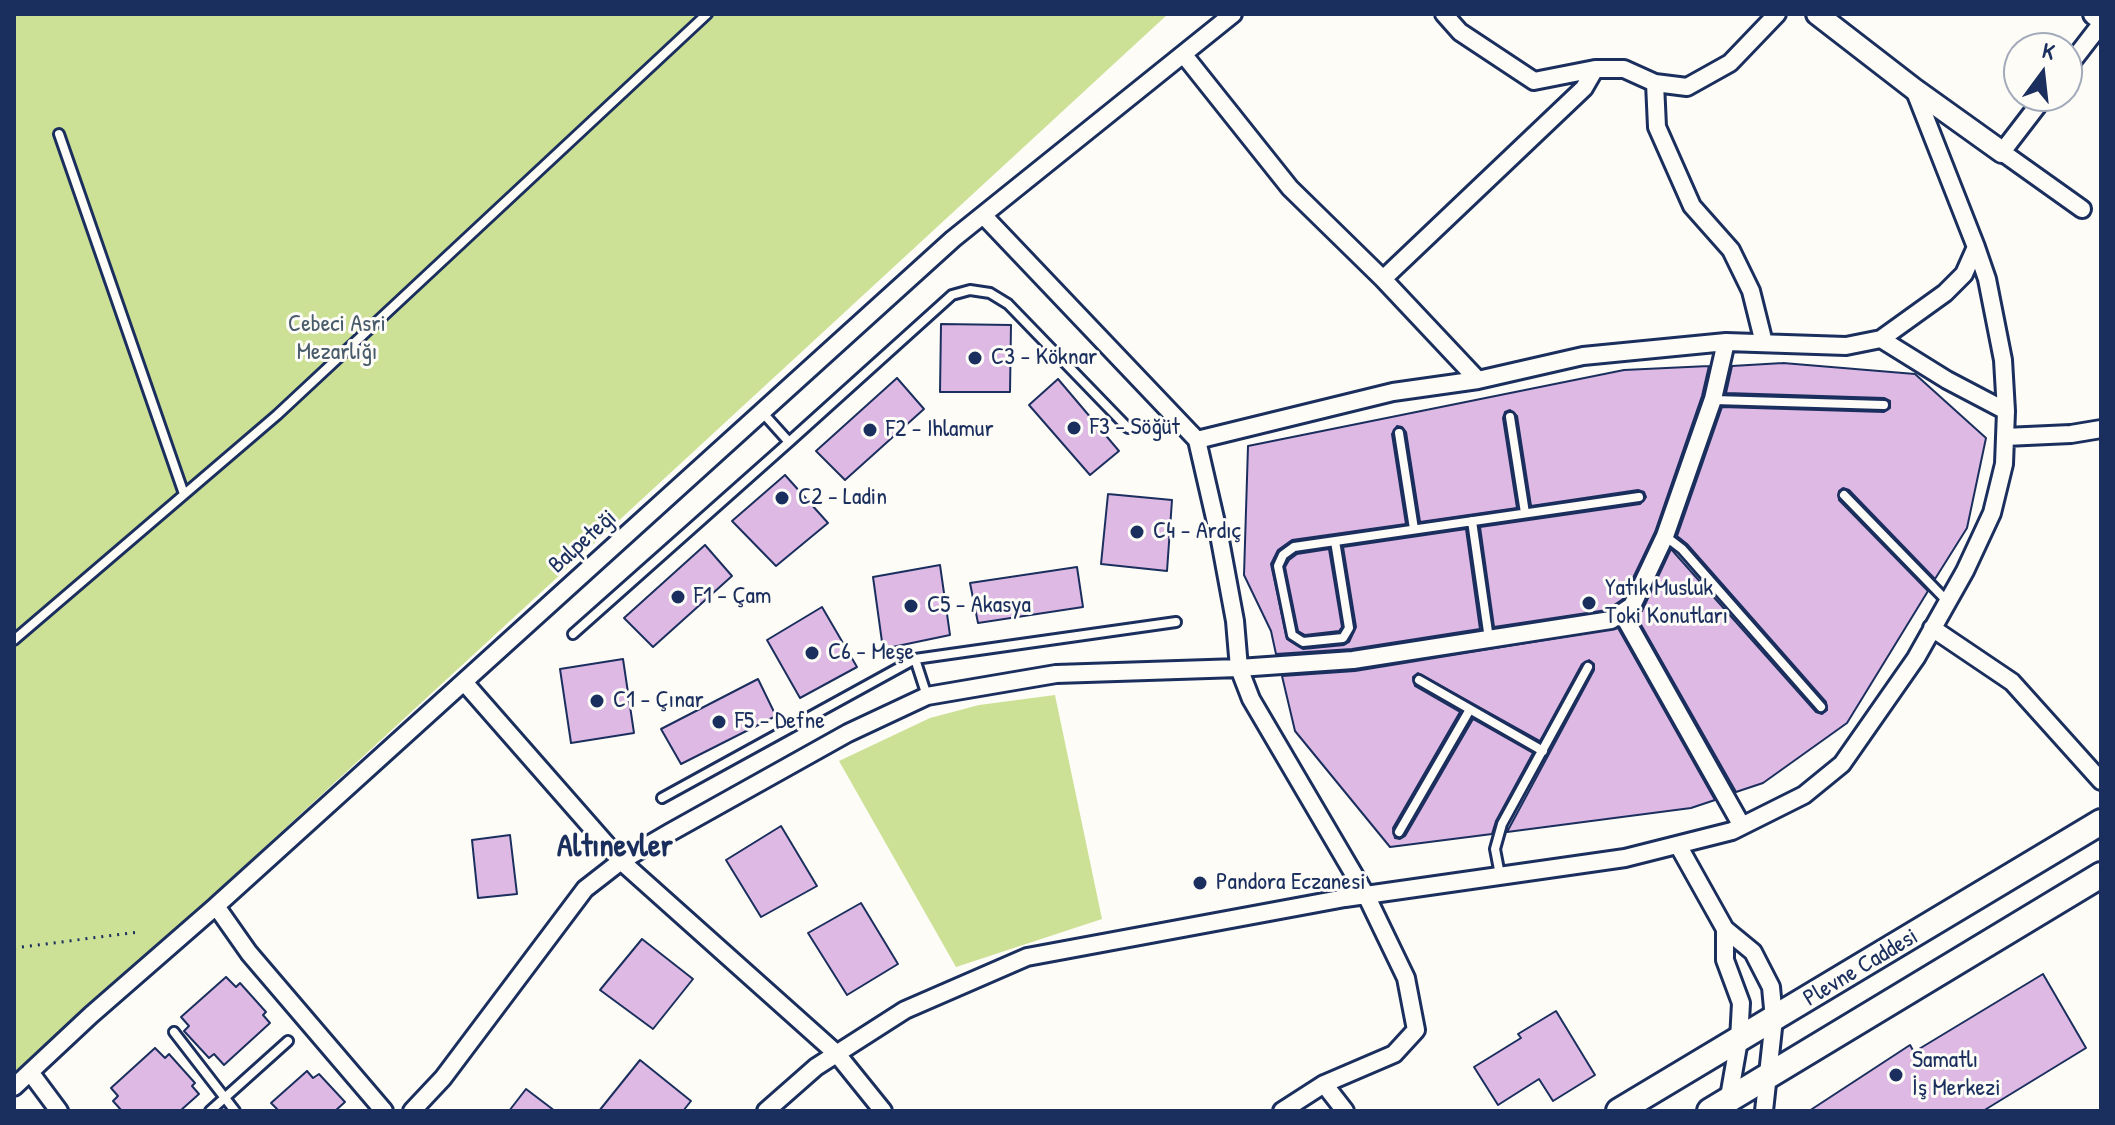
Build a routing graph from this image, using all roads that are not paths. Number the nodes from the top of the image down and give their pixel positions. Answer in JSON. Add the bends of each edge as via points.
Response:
{"nodes":[{"id":1,"x":707,"y":14,"type":"edge"},
{"id":2,"x":1233,"y":14,"type":"edge"},
{"id":3,"x":1444,"y":14,"type":"edge"},
{"id":4,"x":1777,"y":14,"type":"edge"},
{"id":5,"x":1817,"y":14,"type":"edge"},
{"id":6,"x":2094,"y":14,"type":"edge"},
{"id":7,"x":2101,"y":22,"type":"edge"},
{"id":8,"x":2083,"y":46,"type":"edge"},
{"id":9,"x":1184,"y":55,"type":"junction"},
{"id":10,"x":1595,"y":69,"type":"junction"},
{"id":11,"x":1655,"y":83,"type":"junction"},
{"id":12,"x":1914,"y":89,"type":"junction"},
{"id":13,"x":2033,"y":112,"type":"edge"},
{"id":14,"x":59,"y":134,"type":"dead end"},
{"id":15,"x":2002,"y":152,"type":"junction"},
{"id":16,"x":2082,"y":209,"type":"dead end"},
{"id":17,"x":983,"y":215,"type":"junction"},
{"id":18,"x":1976,"y":247,"type":"junction"},
{"id":19,"x":1383,"y":279,"type":"junction"},
{"id":20,"x":1881,"y":339,"type":"junction"},
{"id":21,"x":1726,"y":342,"type":"junction"},
{"id":22,"x":1764,"y":343,"type":"junction"},
{"id":23,"x":1478,"y":380,"type":"junction"},
{"id":24,"x":1713,"y":399,"type":"junction"},
{"id":25,"x":1884,"y":405,"type":"dead end"},
{"id":26,"x":2006,"y":411,"type":"junction"},
{"id":27,"x":762,"y":412,"type":"junction"},
{"id":28,"x":1510,"y":417,"type":"dead end"},
{"id":29,"x":1128,"y":428,"type":"dead end"},
{"id":30,"x":2101,"y":429,"type":"edge"},
{"id":31,"x":1399,"y":433,"type":"dead end"},
{"id":32,"x":2005,"y":437,"type":"junction"},
{"id":33,"x":1197,"y":440,"type":"junction"},
{"id":34,"x":789,"y":442,"type":"junction"},
{"id":35,"x":184,"y":494,"type":"junction"},
{"id":36,"x":1844,"y":495,"type":"dead end"},
{"id":37,"x":1639,"y":497,"type":"dead end"},
{"id":38,"x":1525,"y":513,"type":"junction"},
{"id":39,"x":1472,"y":521,"type":"junction"},
{"id":40,"x":1414,"y":529,"type":"junction"},
{"id":41,"x":1665,"y":536,"type":"junction"},
{"id":42,"x":1335,"y":541,"type":"junction"},
{"id":43,"x":1947,"y":601,"type":"junction"},
{"id":44,"x":1622,"y":613,"type":"junction"},
{"id":45,"x":1176,"y":622,"type":"dead end"},
{"id":46,"x":1932,"y":628,"type":"junction"},
{"id":47,"x":573,"y":634,"type":"dead end"},
{"id":48,"x":14,"y":640,"type":"edge"},
{"id":49,"x":1489,"y":640,"type":"junction"},
{"id":50,"x":915,"y":659,"type":"junction"},
{"id":51,"x":1588,"y":667,"type":"dead end"},
{"id":52,"x":1239,"y":668,"type":"junction"},
{"id":53,"x":1419,"y":680,"type":"dead end"},
{"id":54,"x":464,"y":682,"type":"junction"},
{"id":55,"x":927,"y":696,"type":"junction"},
{"id":56,"x":1821,"y":707,"type":"dead end"},
{"id":57,"x":1469,"y":711,"type":"junction"},
{"id":58,"x":1543,"y":751,"type":"junction"},
{"id":59,"x":2101,"y":781,"type":"edge"},
{"id":60,"x":662,"y":798,"type":"dead end"},
{"id":61,"x":2101,"y":822,"type":"edge"},
{"id":62,"x":1742,"y":826,"type":"junction"},
{"id":63,"x":1399,"y":832,"type":"dead end"},
{"id":64,"x":1678,"y":845,"type":"junction"},
{"id":65,"x":621,"y":861,"type":"junction"},
{"id":66,"x":2101,"y":875,"type":"edge"},
{"id":67,"x":1500,"y":876,"type":"junction"},
{"id":68,"x":1366,"y":895,"type":"junction"},
{"id":69,"x":216,"y":906,"type":"junction"},
{"id":70,"x":1725,"y":929,"type":"junction"},
{"id":71,"x":1774,"y":1019,"type":"junction"},
{"id":72,"x":174,"y":1032,"type":"dead end"},
{"id":73,"x":1739,"y":1040,"type":"junction"},
{"id":74,"x":288,"y":1041,"type":"dead end"},
{"id":75,"x":837,"y":1054,"type":"junction"},
{"id":76,"x":30,"y":1072,"type":"junction"},
{"id":77,"x":1766,"y":1077,"type":"junction"},
{"id":78,"x":1324,"y":1084,"type":"junction"},
{"id":79,"x":14,"y":1087,"type":"edge"},
{"id":80,"x":225,"y":1097,"type":"junction"},
{"id":81,"x":1722,"y":1107,"type":"edge"},
{"id":82,"x":59,"y":1111,"type":"edge"},
{"id":83,"x":210,"y":1111,"type":"edge"},
{"id":84,"x":235,"y":1111,"type":"edge"},
{"id":85,"x":384,"y":1111,"type":"edge"},
{"id":86,"x":412,"y":1111,"type":"edge"},
{"id":87,"x":766,"y":1111,"type":"edge"},
{"id":88,"x":883,"y":1111,"type":"edge"},
{"id":89,"x":1282,"y":1111,"type":"edge"},
{"id":90,"x":1345,"y":1111,"type":"edge"},
{"id":91,"x":1619,"y":1111,"type":"edge"},
{"id":92,"x":1764,"y":1111,"type":"edge"}],
"edges":[{"from":1,"to":35,"type":"lane","via":[[277,415]]},
{"from":2,"to":9,"type":"street","name":"Balpeteği"},
{"from":3,"to":10,"type":"street","via":[[1460,32],[1534,81]]},
{"from":4,"to":11,"type":"street","via":[[1730,63],[1687,87]]},
{"from":5,"to":12,"type":"street"},
{"from":6,"to":7,"type":"street"},
{"from":7,"to":8,"type":"street"},
{"from":9,"to":17,"type":"street","name":"Balpeteği"},
{"from":9,"to":19,"type":"street","via":[[1290,188]]},
{"from":10,"to":11,"type":"street","via":[[1624,69]]},
{"from":10,"to":19,"type":"street","via":[[1584,88]]},
{"from":11,"to":22,"type":"street","via":[[1657,127],[1692,206],[1731,250],[1751,291]]},
{"from":12,"to":15,"type":"street"},
{"from":12,"to":18,"type":"street"},
{"from":13,"to":15,"type":"street"},
{"from":14,"to":35,"type":"lane"},
{"from":15,"to":16,"type":"street"},
{"from":17,"to":27,"type":"street","name":"Balpeteği"},
{"from":17,"to":33,"type":"street"},
{"from":18,"to":20,"type":"street","via":[[1964,274],[1945,293]]},
{"from":18,"to":26,"type":"street","via":[[2003,360]]},
{"from":19,"to":23,"type":"street"},
{"from":20,"to":22,"type":"street","via":[[1846,346]]},
{"from":20,"to":26,"type":"street"},
{"from":21,"to":22,"type":"street"},
{"from":21,"to":23,"type":"street","via":[[1583,356]]},
{"from":21,"to":24,"type":"street"},
{"from":23,"to":33,"type":"street","via":[[1393,392]]},
{"from":24,"to":25,"type":"lane"},
{"from":24,"to":41,"type":"street"},
{"from":26,"to":32,"type":"street"},
{"from":27,"to":34,"type":"lane"},
{"from":27,"to":54,"type":"street","name":"Balpeteği"},
{"from":28,"to":38,"type":"lane"},
{"from":29,"to":34,"type":"lane","via":[[1008,304],[990,293],[970,290],[952,295]]},
{"from":30,"to":32,"type":"street"},
{"from":31,"to":40,"type":"lane"},
{"from":32,"to":43,"type":"street","via":[[1992,513]]},
{"from":33,"to":52,"type":"street","via":[[1235,621]]},
{"from":34,"to":47,"type":"lane"},
{"from":35,"to":48,"type":"lane"},
{"from":36,"to":43,"type":"lane"},
{"from":37,"to":38,"type":"lane"},
{"from":38,"to":39,"type":"lane"},
{"from":39,"to":40,"type":"lane"},
{"from":39,"to":49,"type":"lane"},
{"from":40,"to":42,"type":"lane"},
{"from":41,"to":44,"type":"street","via":[[1632,606]]},
{"from":41,"to":56,"type":"lane"},
{"from":42,"to":42,"type":"lane","via":[[1294,547],[1278,566],[1292,635],[1303,642],[1343,638],[1349,628]]},
{"from":43,"to":46,"type":"street"},
{"from":44,"to":49,"type":"street","via":[[1611,620]]},
{"from":44,"to":62,"type":"street"},
{"from":45,"to":50,"type":"lane"},
{"from":46,"to":59,"type":"street","via":[[2012,682]]},
{"from":46,"to":62,"type":"street","via":[[1842,764],[1804,795]]},
{"from":49,"to":52,"type":"street","via":[[1353,660]]},
{"from":50,"to":55,"type":"lane"},
{"from":50,"to":60,"type":"lane"},
{"from":51,"to":58,"type":"lane"},
{"from":52,"to":55,"type":"street","via":[[1056,674]]},
{"from":52,"to":68,"type":"street","via":[[1251,699]]},
{"from":53,"to":57,"type":"lane"},
{"from":54,"to":65,"type":"street"},
{"from":54,"to":69,"type":"street","name":"Balpeteği"},
{"from":55,"to":65,"type":"street","via":[[848,733]]},
{"from":57,"to":58,"type":"lane"},
{"from":57,"to":63,"type":"lane"},
{"from":58,"to":67,"type":"lane","via":[[1502,824],[1495,849]]},
{"from":61,"to":71,"type":"main road","name":"Plevne Caddesi"},
{"from":62,"to":64,"type":"street"},
{"from":64,"to":67,"type":"street"},
{"from":64,"to":70,"type":"street"},
{"from":65,"to":75,"type":"street"},
{"from":65,"to":86,"type":"street","via":[[585,889],[443,1078]]},
{"from":66,"to":77,"type":"main road","name":"Plevne Caddesi"},
{"from":67,"to":68,"type":"street"},
{"from":68,"to":75,"type":"street","via":[[1027,957],[905,1010]]},
{"from":68,"to":78,"type":"street","via":[[1406,978],[1416,1030],[1394,1054]]},
{"from":69,"to":76,"type":"street","name":"Balpeteği"},
{"from":69,"to":85,"type":"street","via":[[249,953]]},
{"from":70,"to":71,"type":"street","via":[[1753,952],[1771,987]]},
{"from":70,"to":73,"type":"street","via":[[1725,960],[1741,1003]]},
{"from":71,"to":73,"type":"main road","name":"Plevne Caddesi"},
{"from":71,"to":77,"type":"street"},
{"from":72,"to":80,"type":"lane"},
{"from":73,"to":81,"type":"street"},
{"from":73,"to":91,"type":"main road","name":"Plevne Caddesi"},
{"from":74,"to":80,"type":"lane"},
{"from":75,"to":87,"type":"street"},
{"from":75,"to":88,"type":"street"},
{"from":76,"to":79,"type":"street","name":"Balpeteği"},
{"from":76,"to":82,"type":"street"},
{"from":77,"to":81,"type":"main road","name":"Plevne Caddesi"},
{"from":77,"to":92,"type":"street"},
{"from":78,"to":89,"type":"street"},
{"from":78,"to":90,"type":"street"},
{"from":80,"to":83,"type":"lane"},
{"from":80,"to":84,"type":"lane"}]}
